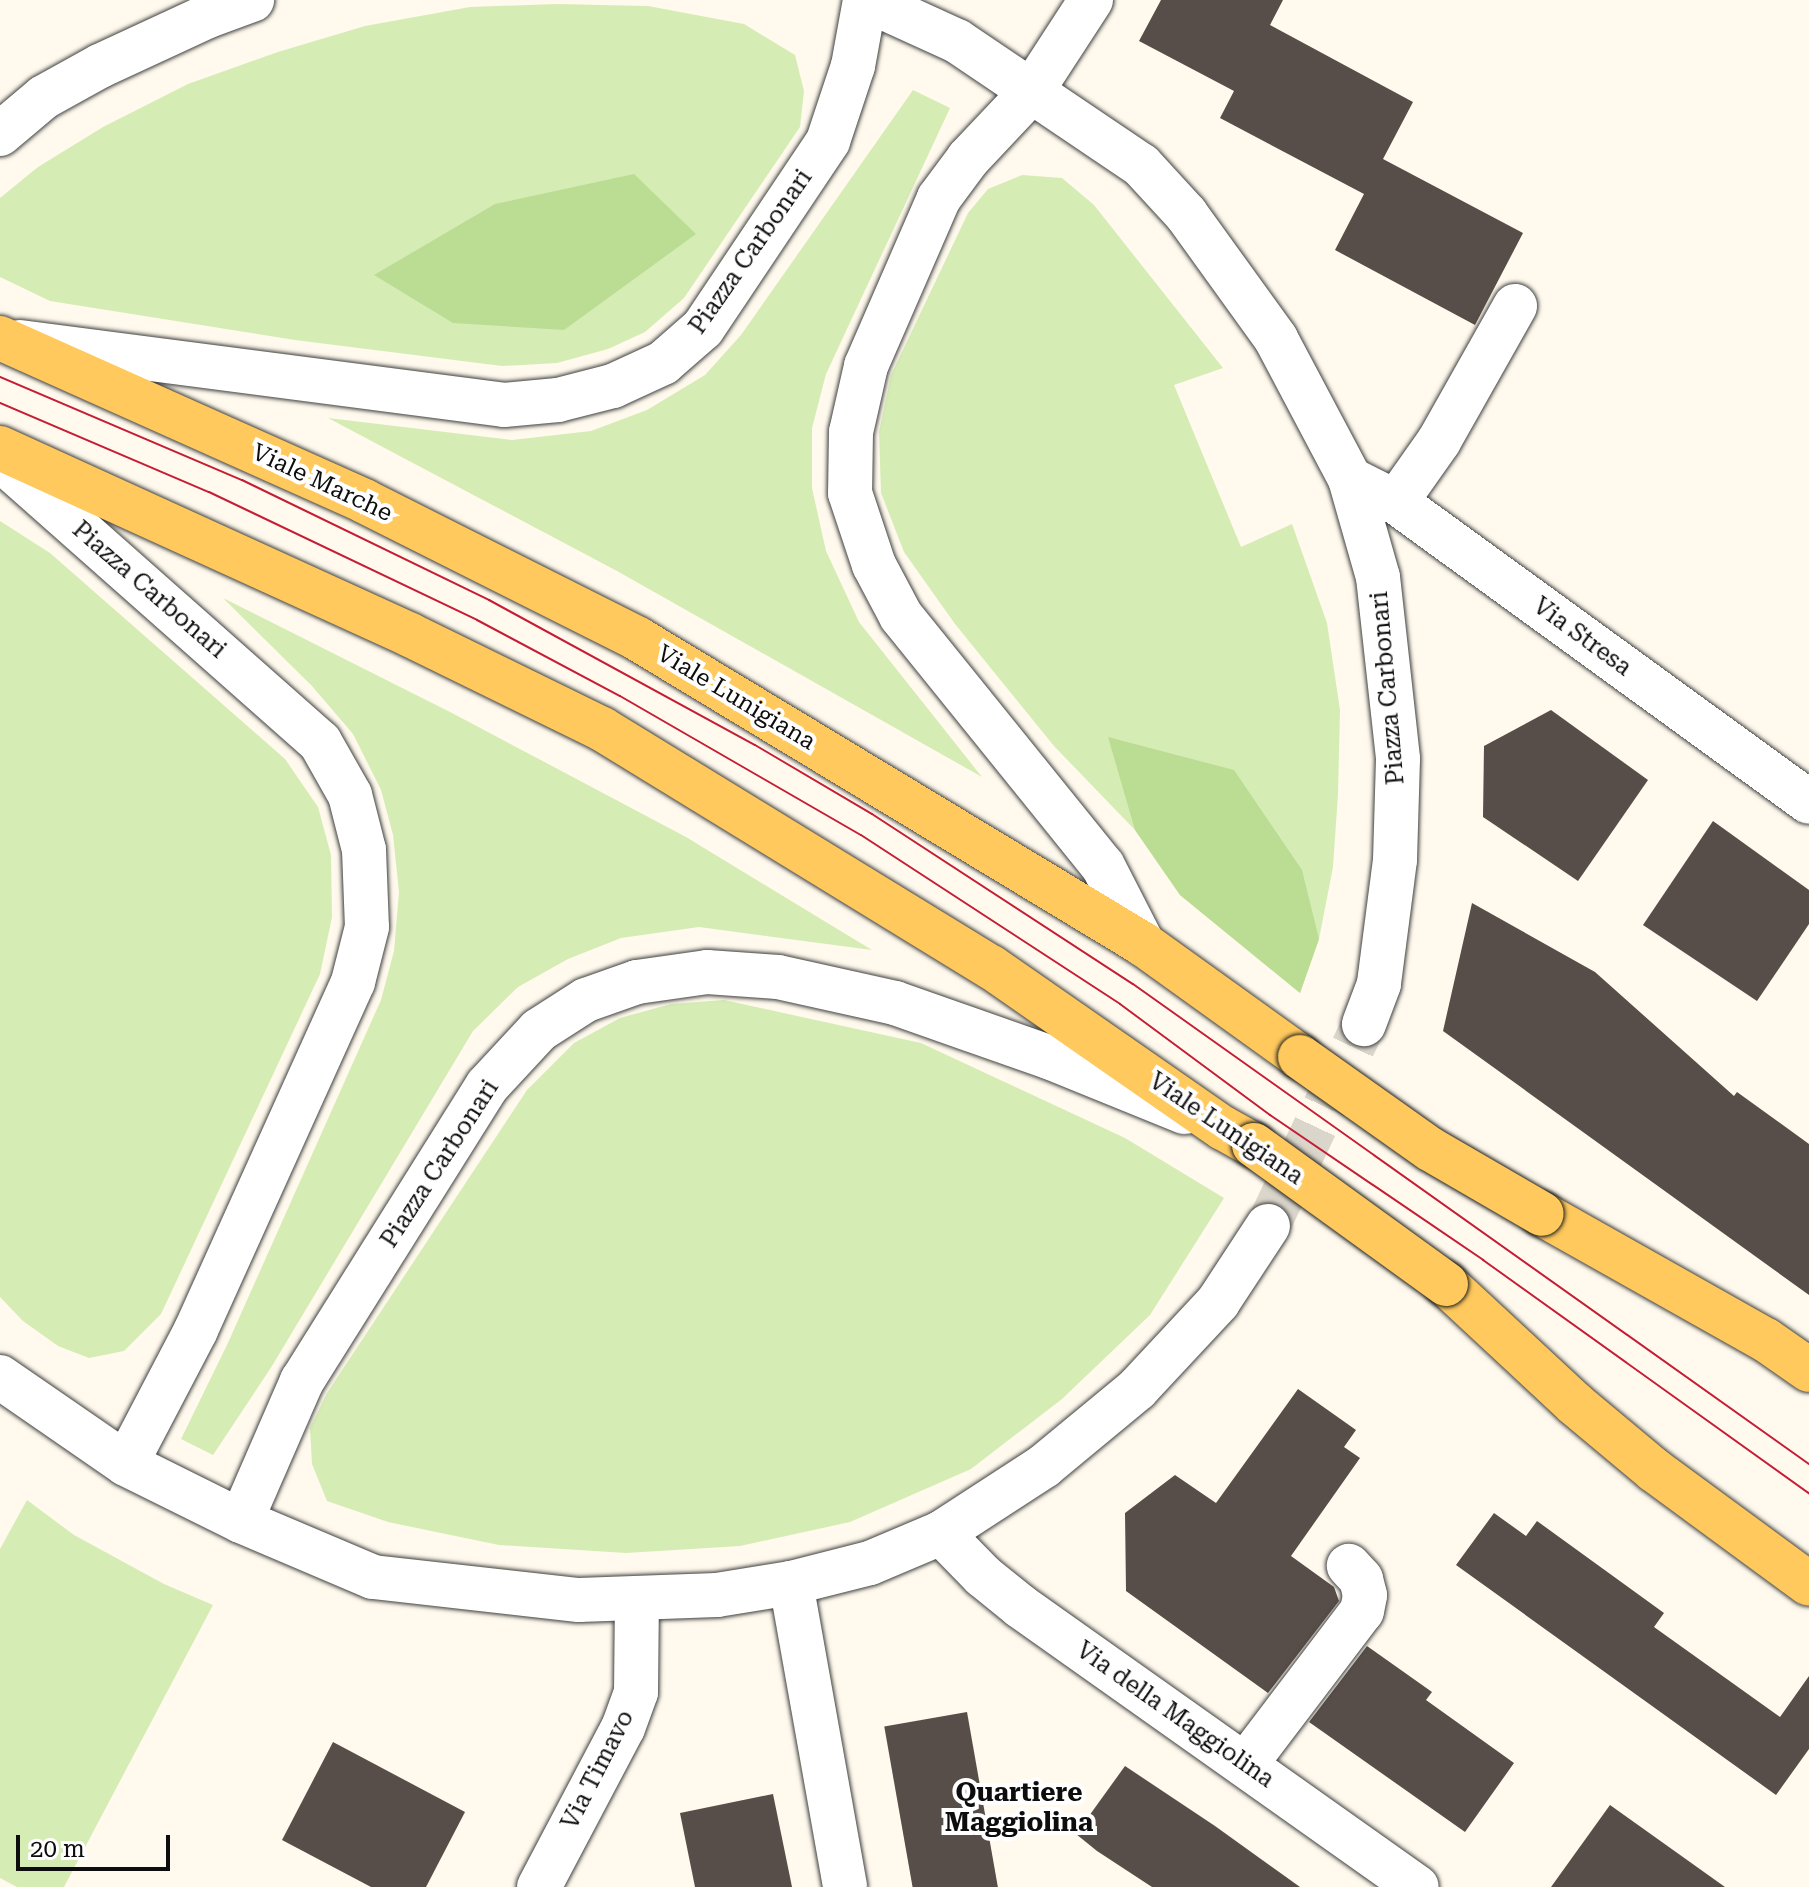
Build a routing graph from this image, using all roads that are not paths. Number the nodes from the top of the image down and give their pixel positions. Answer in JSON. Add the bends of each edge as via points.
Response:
{"nodes":[{"id":1,"x":168,"y":0,"type":"edge"},
{"id":2,"x":252,"y":0,"type":"edge"},
{"id":3,"x":866,"y":0,"type":"edge"},
{"id":4,"x":1091,"y":0,"type":"edge"},
{"id":5,"x":208,"y":16,"type":"junction"},
{"id":6,"x":1032,"y":91,"type":"junction"},
{"id":7,"x":0,"y":134,"type":"edge"},
{"id":8,"x":1515,"y":306,"type":"dead end"},
{"id":9,"x":3,"y":339,"type":"edge"},
{"id":10,"x":0,"y":448,"type":"edge"},
{"id":11,"x":0,"y":459,"type":"edge"},
{"id":12,"x":1350,"y":479,"type":"junction"},
{"id":13,"x":1396,"y":502,"type":"junction"},
{"id":14,"x":638,"y":639,"type":"joint"},
{"id":15,"x":1809,"y":802,"type":"edge"},
{"id":16,"x":1143,"y":944,"type":"junction"},
{"id":17,"x":1364,"y":1024,"type":"tunnel mouth"},
{"id":18,"x":1238,"y":1136,"type":"junction"},
{"id":19,"x":1268,"y":1226,"type":"tunnel mouth"},
{"id":20,"x":1809,"y":1370,"type":"edge"},
{"id":21,"x":0,"y":1377,"type":"edge"},
{"id":22,"x":126,"y":1464,"type":"junction"},
{"id":23,"x":241,"y":1521,"type":"junction"},
{"id":24,"x":941,"y":1533,"type":"junction"},
{"id":25,"x":1349,"y":1566,"type":"dead end"},
{"id":26,"x":791,"y":1583,"type":"junction"},
{"id":27,"x":1809,"y":1584,"type":"edge"},
{"id":28,"x":637,"y":1600,"type":"junction"},
{"id":29,"x":1245,"y":1765,"type":"junction"},
{"id":30,"x":539,"y":1887,"type":"edge"},
{"id":31,"x":845,"y":1887,"type":"edge"},
{"id":32,"x":1417,"y":1887,"type":"edge"}],
"edges":[{"from":1,"to":5,"type":"street"},
{"from":2,"to":5,"type":"street"},
{"from":3,"to":6,"type":"street","name":"Piazza Carbonari","via":[[957,41]]},
{"from":3,"to":9,"type":"street","name":"Piazza Carbonari","via":[[853,66],[828,141],[703,328],[663,363],[613,386],[558,400],[504,405]]},
{"from":4,"to":6,"type":"street"},
{"from":5,"to":7,"type":"street","via":[[77,78],[44,97]]},
{"from":6,"to":12,"type":"street","name":"Piazza Carbonari","via":[[1141,165],[1186,214],[1276,339]]},
{"from":6,"to":16,"type":"street","via":[[939,198],[866,366],[851,432],[850,493],[874,565],[901,616],[1103,866]]},
{"from":8,"to":13,"type":"street","via":[[1439,441]]},
{"from":9,"to":14,"type":"main road","name":"Viale Marche","via":[[364,501]]},
{"from":10,"to":18,"type":"main road","name":"Viale Lunigiana","via":[[602,729],[991,967]]},
{"from":11,"to":22,"type":"street","name":"Piazza Carbonari","via":[[320,742],[350,795],[364,850],[367,927],[353,982],[196,1330]]},
{"from":12,"to":13,"type":"street","name":"Via Stresa"},
{"from":12,"to":17,"type":"street","name":"Piazza Carbonari","via":[[1378,577],[1398,759],[1395,860],[1381,969]]},
{"from":13,"to":15,"type":"street","name":"Via Stresa"},
{"from":14,"to":16,"type":"main road","name":"Viale Lunigiana"},
{"from":16,"to":20,"type":"main road","name":"Viale Lunigiana","bridge":true,"via":[[1430,1149],[1766,1340]]},
{"from":18,"to":23,"type":"street","name":"Piazza Carbonari","via":[[1051,1058],[895,1003],[778,977],[707,972],[637,982],[586,1000],[539,1030],[487,1086],[302,1381]]},
{"from":18,"to":27,"type":"main road","name":"Viale Lunigiana","bridge":true,"via":[[1446,1284],[1654,1470]]},
{"from":19,"to":24,"type":"street","via":[[1218,1302],[1137,1389],[1044,1466]]},
{"from":21,"to":22,"type":"street"},
{"from":22,"to":23,"type":"street"},
{"from":23,"to":28,"type":"street","via":[[373,1577],[477,1591]]},
{"from":24,"to":26,"type":"street","via":[[870,1563]]},
{"from":24,"to":29,"type":"street","name":"Via della Maggiolina","via":[[1020,1606]]},
{"from":25,"to":29,"type":"street","via":[[1361,1579],[1362,1611]]},
{"from":26,"to":28,"type":"street"},
{"from":26,"to":31,"type":"street"},
{"from":28,"to":30,"type":"street","name":"Via Timavo","via":[[636,1692],[623,1728]]},
{"from":29,"to":32,"type":"street","name":"Via della Maggiolina"}]}
